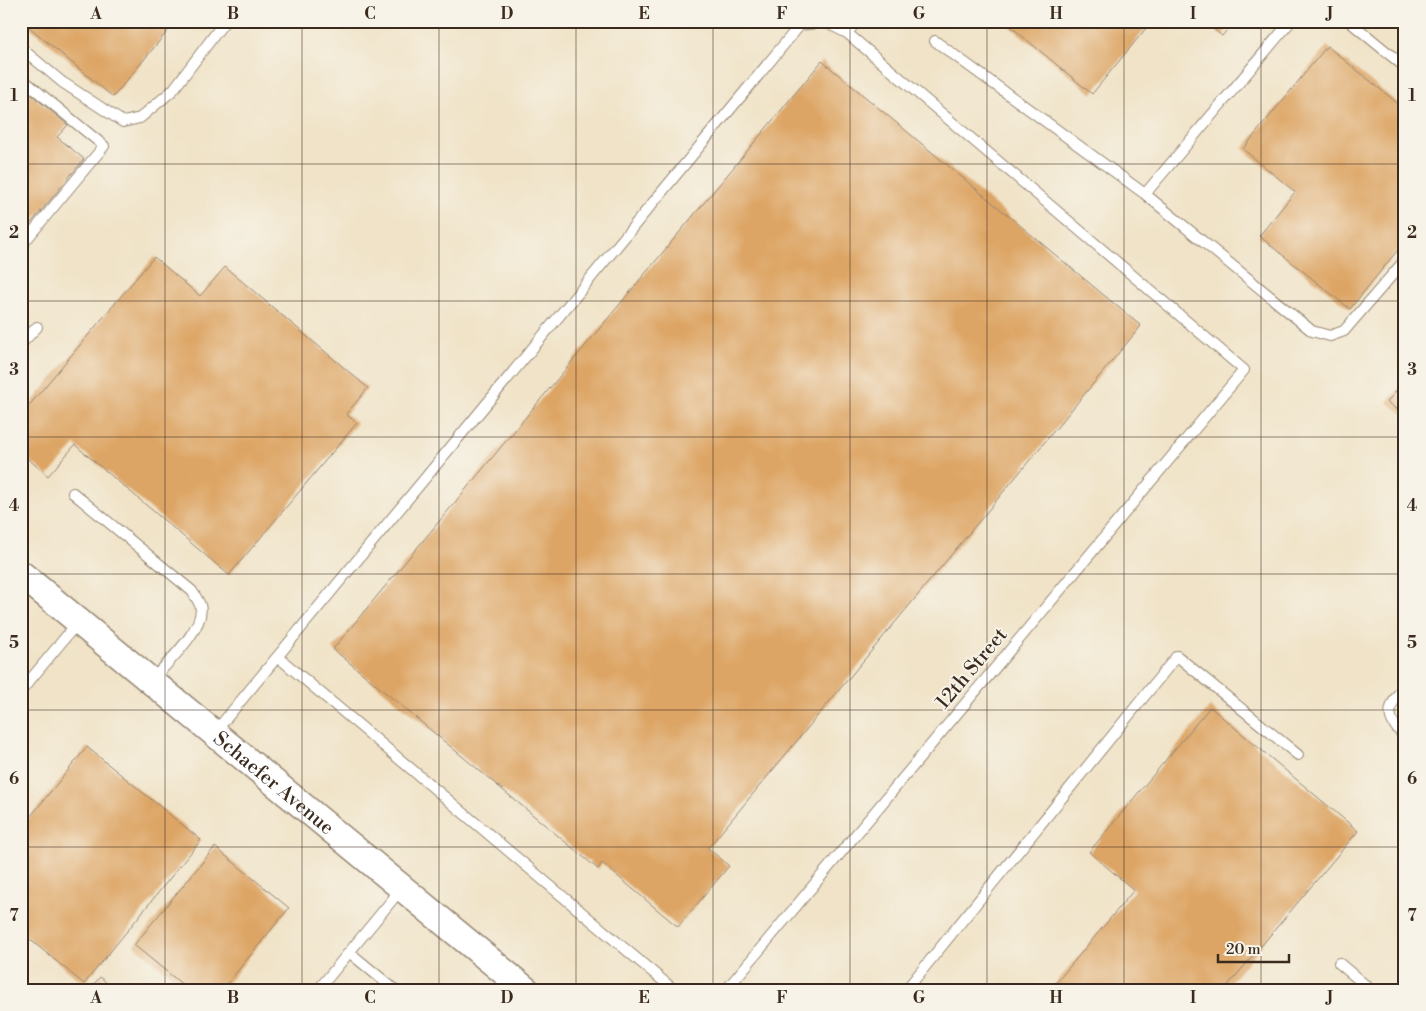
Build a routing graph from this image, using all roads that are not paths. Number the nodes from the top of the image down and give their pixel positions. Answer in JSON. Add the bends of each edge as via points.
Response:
{"nodes":[{"id":1,"x":225,"y":21,"type":"edge"},
{"id":2,"x":857,"y":21,"type":"edge"},
{"id":3,"x":1291,"y":21,"type":"edge"},
{"id":4,"x":1349,"y":21,"type":"edge"},
{"id":5,"x":847,"y":33,"type":"junction"},
{"id":6,"x":936,"y":42,"type":"dead end"},
{"id":7,"x":21,"y":48,"type":"edge"},
{"id":8,"x":1405,"y":66,"type":"edge"},
{"id":9,"x":21,"y":78,"type":"edge"},
{"id":10,"x":1145,"y":194,"type":"junction"},
{"id":11,"x":21,"y":246,"type":"edge"},
{"id":12,"x":1405,"y":260,"type":"edge"},
{"id":13,"x":37,"y":327,"type":"dead end"},
{"id":14,"x":21,"y":344,"type":"edge"},
{"id":15,"x":73,"y":493,"type":"dead end"},
{"id":16,"x":21,"y":574,"type":"edge"},
{"id":17,"x":79,"y":621,"type":"junction"},
{"id":18,"x":278,"y":657,"type":"junction"},
{"id":19,"x":151,"y":681,"type":"junction"},
{"id":20,"x":1405,"y":686,"type":"edge"},
{"id":21,"x":21,"y":691,"type":"edge"},
{"id":22,"x":214,"y":733,"type":"junction"},
{"id":23,"x":1405,"y":736,"type":"edge"},
{"id":24,"x":1298,"y":755,"type":"dead end"},
{"id":25,"x":402,"y":888,"type":"junction"},
{"id":26,"x":349,"y":952,"type":"junction"},
{"id":27,"x":1338,"y":963,"type":"dead end"},
{"id":28,"x":318,"y":990,"type":"edge"},
{"id":29,"x":395,"y":990,"type":"edge"},
{"id":30,"x":526,"y":990,"type":"edge"},
{"id":31,"x":674,"y":990,"type":"edge"},
{"id":32,"x":726,"y":990,"type":"edge"},
{"id":33,"x":906,"y":990,"type":"edge"},
{"id":34,"x":1371,"y":990,"type":"edge"}],
"edges":[{"from":1,"to":7,"type":"lane","via":[[173,90],[140,118],[123,122],[62,82]]},
{"from":2,"to":5,"type":"lane"},
{"from":3,"to":10,"type":"lane"},
{"from":4,"to":8,"type":"lane"},
{"from":5,"to":18,"type":"lane","via":[[825,22],[800,25]]},
{"from":5,"to":32,"type":"lane","name":"12th Street","via":[[1244,370]]},
{"from":6,"to":10,"type":"lane"},
{"from":9,"to":11,"type":"lane","via":[[104,146]]},
{"from":10,"to":12,"type":"lane","via":[[1312,330],[1330,336],[1344,331]]},
{"from":13,"to":14,"type":"lane"},
{"from":15,"to":19,"type":"lane","via":[[192,591],[200,606],[199,622],[190,636]]},
{"from":16,"to":17,"type":"street","name":"Schaefer Avenue"},
{"from":17,"to":19,"type":"street","name":"Schaefer Avenue"},
{"from":17,"to":21,"type":"lane"},
{"from":18,"to":22,"type":"lane"},
{"from":18,"to":31,"type":"lane"},
{"from":19,"to":22,"type":"street","name":"Schaefer Avenue"},
{"from":20,"to":23,"type":"lane","via":[[1395,698],[1390,712],[1393,726]]},
{"from":22,"to":25,"type":"street","name":"Schaefer Avenue"},
{"from":24,"to":33,"type":"lane","via":[[1177,656]]},
{"from":25,"to":26,"type":"lane"},
{"from":25,"to":30,"type":"street","name":"Schaefer Avenue"},
{"from":26,"to":28,"type":"lane"},
{"from":26,"to":29,"type":"lane"},
{"from":27,"to":34,"type":"lane"}]}
